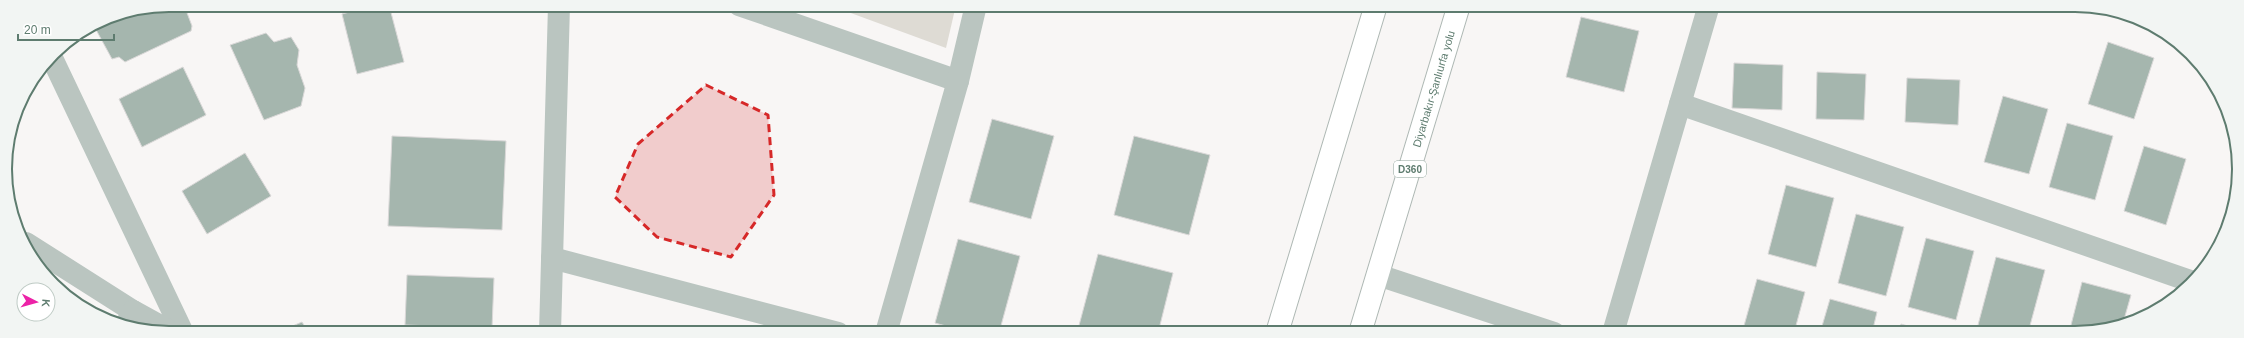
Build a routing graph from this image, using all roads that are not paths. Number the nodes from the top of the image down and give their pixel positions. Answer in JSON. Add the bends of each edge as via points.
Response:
{"nodes":[{"id":1,"x":559,"y":12,"type":"edge"},
{"id":2,"x":759,"y":12,"type":"edge"},
{"id":3,"x":974,"y":12,"type":"edge"},
{"id":4,"x":1374,"y":12,"type":"edge"},
{"id":5,"x":1458,"y":12,"type":"edge"},
{"id":6,"x":1707,"y":12,"type":"edge"},
{"id":7,"x":54,"y":62,"type":"edge"},
{"id":8,"x":958,"y":81,"type":"junction"},
{"id":9,"x":1680,"y":104,"type":"junction"},
{"id":10,"x":33,"y":248,"type":"edge"},
{"id":11,"x":552,"y":258,"type":"junction"},
{"id":12,"x":1378,"y":275,"type":"junction"},
{"id":13,"x":2186,"y":280,"type":"edge"},
{"id":14,"x":129,"y":317,"type":"edge"},
{"id":15,"x":152,"y":325,"type":"edge"},
{"id":16,"x":180,"y":326,"type":"edge"},
{"id":17,"x":550,"y":326,"type":"edge"},
{"id":18,"x":811,"y":326,"type":"edge"},
{"id":19,"x":888,"y":326,"type":"edge"},
{"id":20,"x":1278,"y":326,"type":"edge"},
{"id":21,"x":1362,"y":326,"type":"edge"},
{"id":22,"x":1533,"y":326,"type":"edge"},
{"id":23,"x":1615,"y":326,"type":"edge"}],
"edges":[{"from":1,"to":11,"type":"street"},
{"from":2,"to":8,"type":"street"},
{"from":3,"to":8,"type":"street"},
{"from":4,"to":20,"type":"highway"},
{"from":5,"to":12,"type":"highway","name":"Diyarbakır-Şanlıurfa yolu","number":"D360"},
{"from":6,"to":9,"type":"street"},
{"from":7,"to":16,"type":"street"},
{"from":8,"to":19,"type":"street"},
{"from":9,"to":13,"type":"street"},
{"from":9,"to":23,"type":"street"},
{"from":10,"to":14,"type":"street"},
{"from":11,"to":17,"type":"street"},
{"from":11,"to":18,"type":"street"},
{"from":12,"to":21,"type":"highway","name":"Diyarbakır-Şanlıurfa yolu","number":"D360"},
{"from":12,"to":22,"type":"street"},
{"from":14,"to":15,"type":"street"}]}
